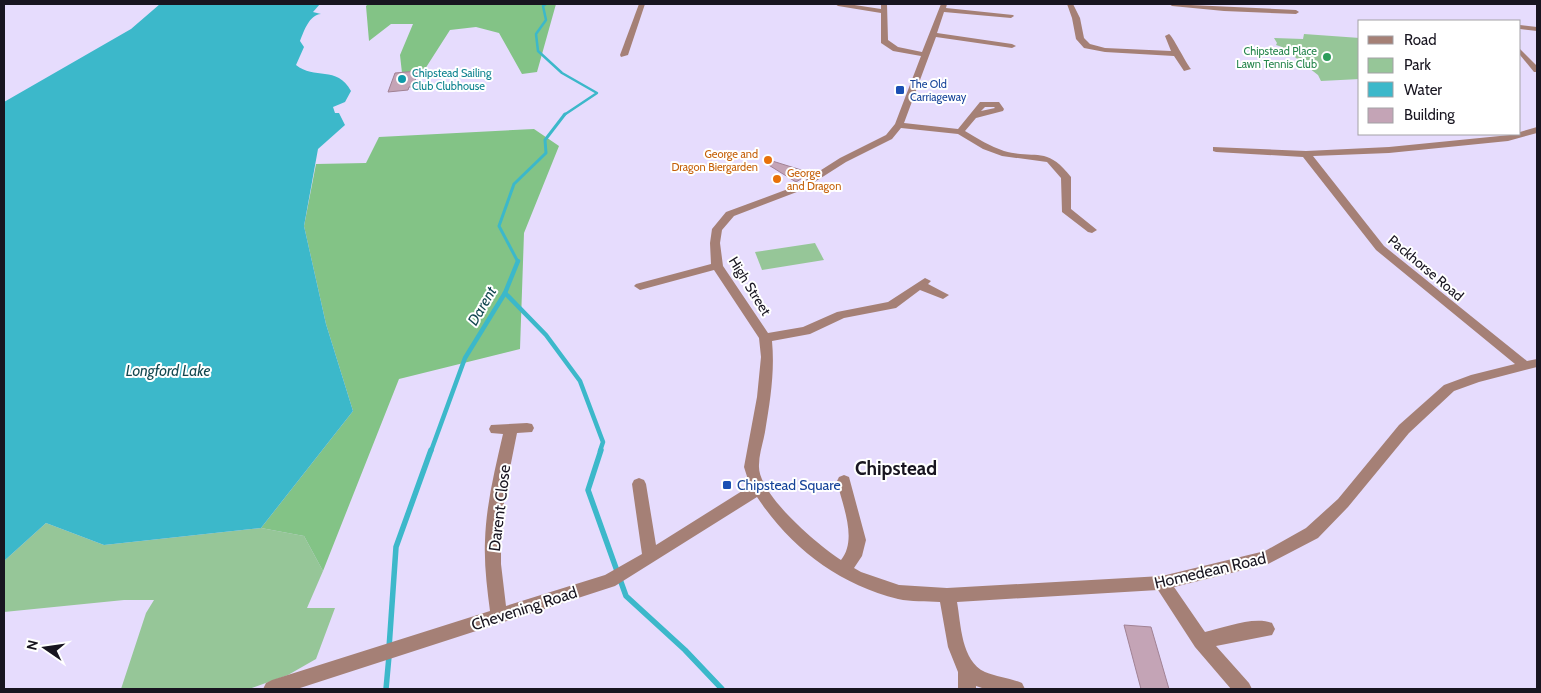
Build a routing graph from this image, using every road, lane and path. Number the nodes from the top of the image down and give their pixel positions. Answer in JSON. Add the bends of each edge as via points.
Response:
{"nodes":[{"id":1,"x":642,"y":4,"type":"edge"},
{"id":2,"x":838,"y":4,"type":"edge"},
{"id":3,"x":1070,"y":4,"type":"edge"},
{"id":4,"x":1172,"y":4,"type":"edge"},
{"id":5,"x":942,"y":7,"type":"edge"},
{"id":6,"x":884,"y":8,"type":"edge"},
{"id":7,"x":1296,"y":12,"type":"dead end"},
{"id":8,"x":1011,"y":16,"type":"dead end"},
{"id":9,"x":1521,"y":27,"type":"edge"},
{"id":10,"x":1537,"y":29,"type":"edge"},
{"id":11,"x":932,"y":34,"type":"junction"},
{"id":12,"x":1169,"y":36,"type":"dead end"},
{"id":13,"x":1012,"y":46,"type":"dead end"},
{"id":14,"x":1521,"y":51,"type":"edge"},
{"id":15,"x":1176,"y":54,"type":"junction"},
{"id":16,"x":624,"y":55,"type":"dead end"},
{"id":17,"x":925,"y":55,"type":"junction"},
{"id":18,"x":1187,"y":69,"type":"dead end"},
{"id":19,"x":1537,"y":70,"type":"edge"},
{"id":20,"x":974,"y":116,"type":"dead end"},
{"id":21,"x":901,"y":120,"type":"junction"},
{"id":22,"x":1537,"y":130,"type":"edge"},
{"id":23,"x":960,"y":132,"type":"junction"},
{"id":24,"x":1521,"y":134,"type":"edge"},
{"id":25,"x":1519,"y":135,"type":"edge"},
{"id":26,"x":1216,"y":149,"type":"dead end"},
{"id":27,"x":1306,"y":154,"type":"junction"},
{"id":28,"x":1092,"y":230,"type":"dead end"},
{"id":29,"x":717,"y":266,"type":"junction"},
{"id":30,"x":640,"y":286,"type":"dead end"},
{"id":31,"x":943,"y":294,"type":"dead end"},
{"id":32,"x":765,"y":338,"type":"junction"},
{"id":33,"x":1531,"y":364,"type":"edge"},
{"id":34,"x":527,"y":428,"type":"dead end"},
{"id":35,"x":844,"y":480,"type":"dead end"},
{"id":36,"x":639,"y":484,"type":"dead end"},
{"id":37,"x":758,"y":488,"type":"junction"},
{"id":38,"x":650,"y":556,"type":"junction"},
{"id":39,"x":843,"y":571,"type":"junction"},
{"id":40,"x":1162,"y":584,"type":"junction"},
{"id":41,"x":947,"y":595,"type":"junction"},
{"id":42,"x":499,"y":617,"type":"junction"},
{"id":43,"x":1266,"y":629,"type":"dead end"},
{"id":44,"x":1201,"y":641,"type":"junction"},
{"id":45,"x":967,"y":670,"type":"junction"},
{"id":46,"x":272,"y":689,"type":"edge"},
{"id":47,"x":967,"y":689,"type":"edge"},
{"id":48,"x":1016,"y":689,"type":"edge"},
{"id":49,"x":1243,"y":689,"type":"edge"}],
"edges":[{"from":1,"to":16,"type":"street"},
{"from":2,"to":6,"type":"street"},
{"from":3,"to":15,"type":"street","via":[[1080,40],[1087,46]]},
{"from":4,"to":7,"type":"street"},
{"from":5,"to":8,"type":"street"},
{"from":5,"to":11,"type":"street"},
{"from":6,"to":17,"type":"street","via":[[883,37],[888,46]]},
{"from":9,"to":10,"type":"street"},
{"from":11,"to":13,"type":"street"},
{"from":11,"to":17,"type":"street"},
{"from":12,"to":15,"type":"street"},
{"from":14,"to":19,"type":"street"},
{"from":15,"to":18,"type":"street"},
{"from":17,"to":21,"type":"street"},
{"from":20,"to":23,"type":"street"},
{"from":21,"to":23,"type":"street"},
{"from":21,"to":29,"type":"street","name":"High Street","via":[[889,137],[843,160],[799,188],[730,214],[717,229]]},
{"from":22,"to":24,"type":"street"},
{"from":23,"to":28,"type":"street","via":[[1005,154],[1050,160],[1066,177],[1066,210]]},
{"from":25,"to":27,"type":"street","via":[[1389,150]]},
{"from":26,"to":27,"type":"street"},
{"from":27,"to":33,"type":"street","name":"Packhorse Road","via":[[1380,248]]},
{"from":29,"to":30,"type":"street"},
{"from":29,"to":32,"type":"street","name":"High Street"},
{"from":31,"to":32,"type":"street","via":[[922,283],[892,305],[842,316],[806,331]]},
{"from":32,"to":37,"type":"street","name":"High Street","via":[[767,378],[752,467]]},
{"from":33,"to":40,"type":"street","name":"Homedean Road","via":[[1449,388],[1404,429],[1343,503],[1312,534],[1268,557]]},
{"from":34,"to":42,"type":"street","name":"Darent Close","via":[[504,429],[493,532]]},
{"from":35,"to":39,"type":"street","via":[[858,540],[854,556]]},
{"from":36,"to":38,"type":"street"},
{"from":37,"to":38,"type":"street","name":"Chevening Road"},
{"from":37,"to":39,"type":"street","name":"Homedean Road","via":[[804,542]]},
{"from":38,"to":42,"type":"street","name":"Chevening Road","via":[[616,578]]},
{"from":39,"to":41,"type":"street","name":"Homedean Road","via":[[891,590]]},
{"from":40,"to":41,"type":"street","name":"Homedean Road"},
{"from":40,"to":44,"type":"street"},
{"from":41,"to":45,"type":"street","via":[[960,656]]},
{"from":42,"to":46,"type":"street","name":"Chevening Road"},
{"from":43,"to":44,"type":"street"},
{"from":44,"to":49,"type":"street"},
{"from":45,"to":47,"type":"street"},
{"from":45,"to":48,"type":"street","via":[[981,679]]}]}
